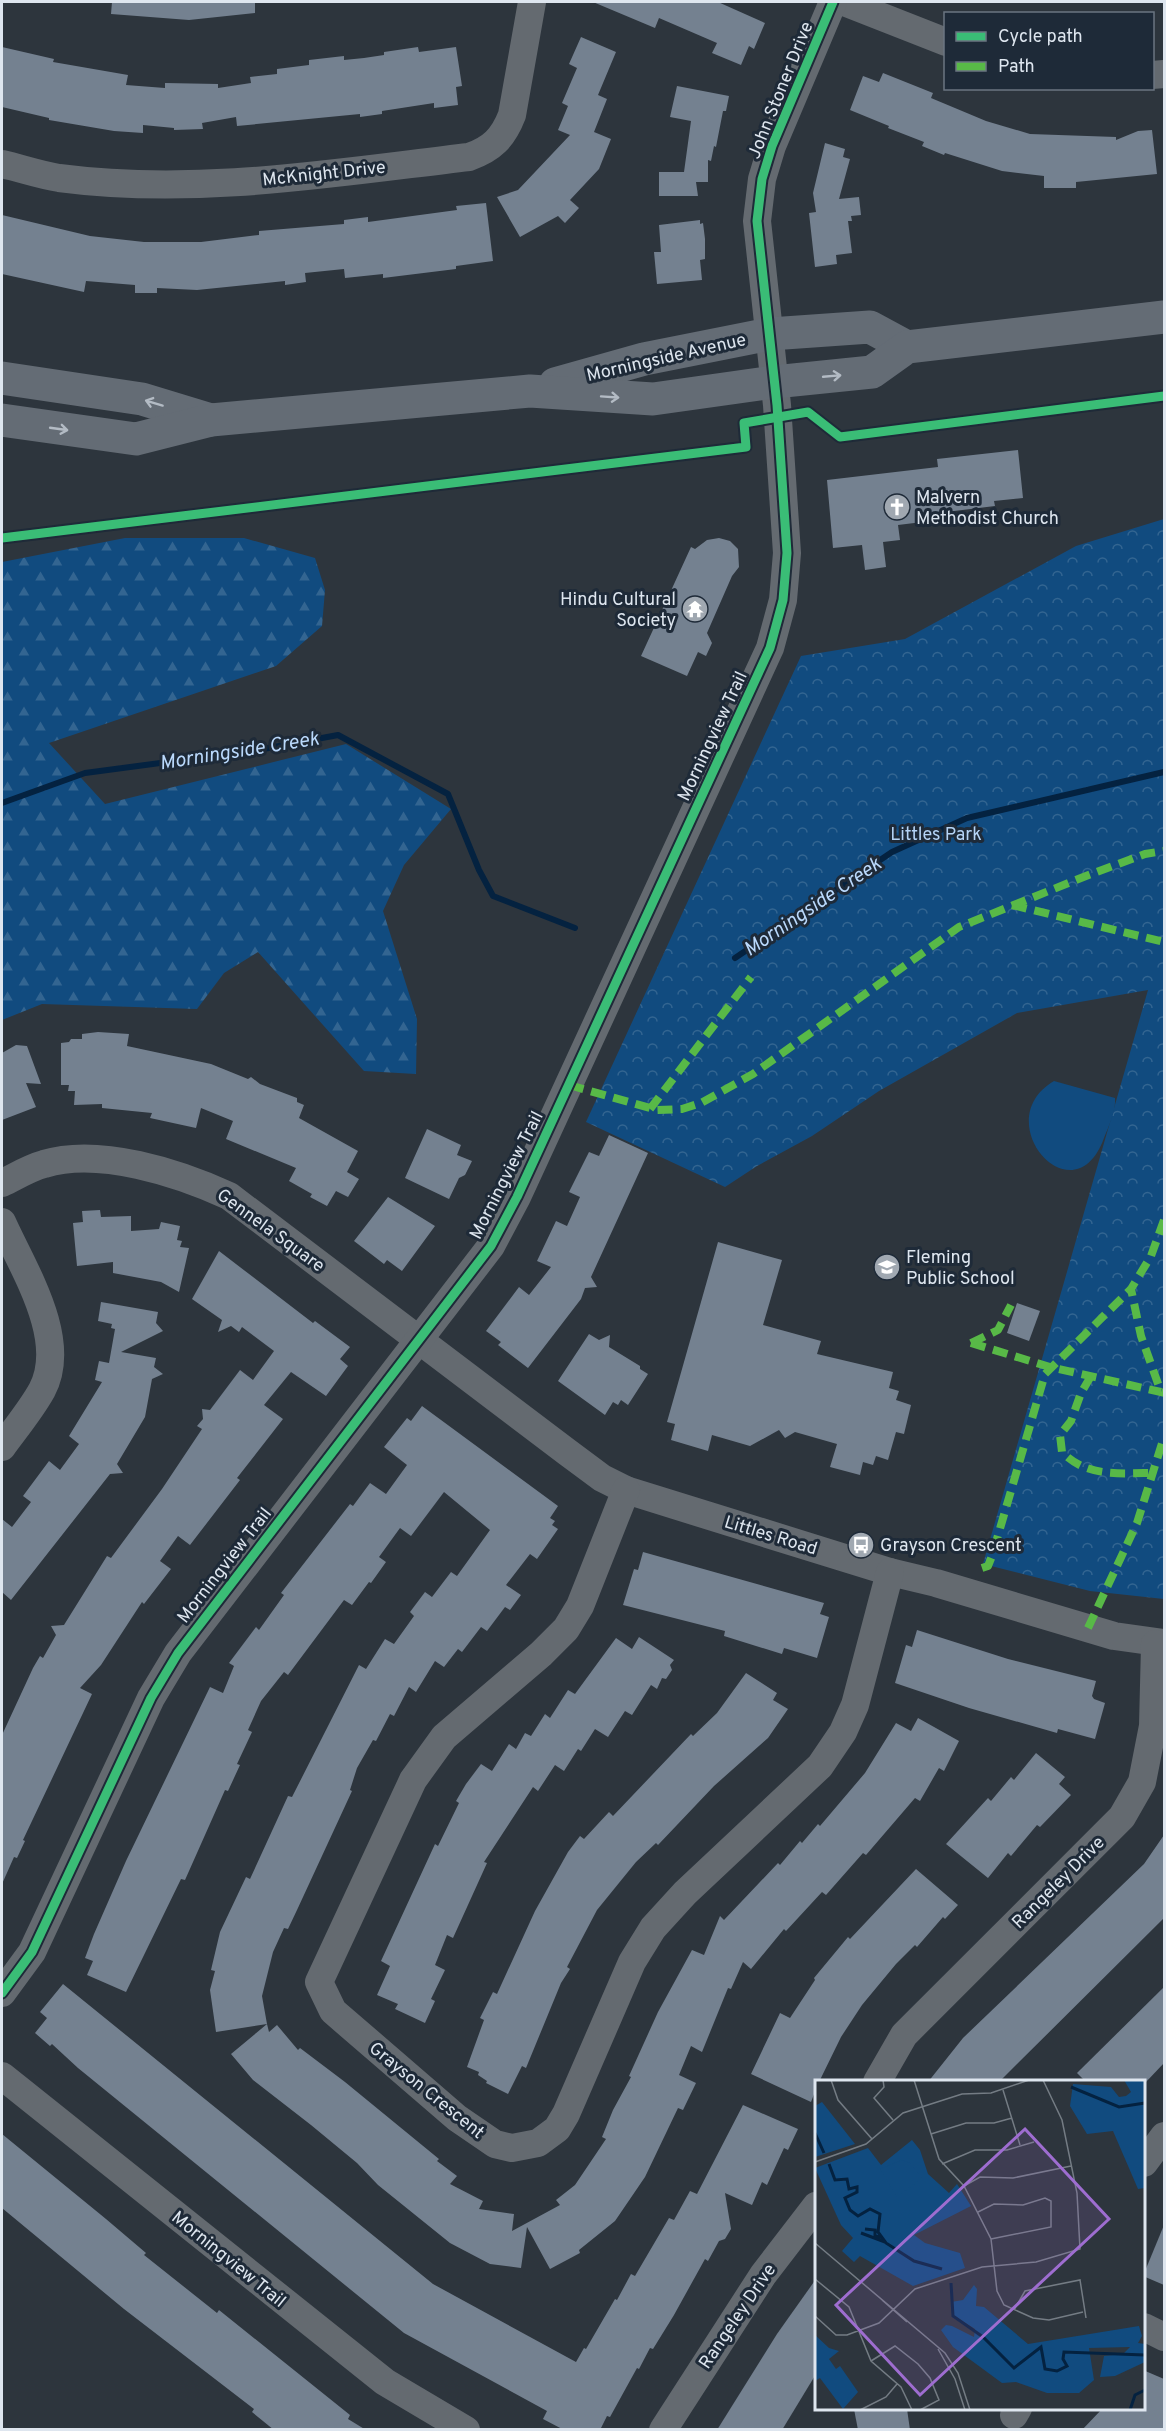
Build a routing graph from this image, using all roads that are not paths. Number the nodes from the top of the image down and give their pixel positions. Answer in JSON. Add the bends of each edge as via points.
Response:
{"nodes":[{"id":1,"x":532,"y":2,"type":"edge"},
{"id":2,"x":833,"y":2,"type":"edge"},
{"id":3,"x":844,"y":2,"type":"edge"},
{"id":4,"x":944,"y":42,"type":"edge"},
{"id":5,"x":2,"y":164,"type":"edge"},
{"id":6,"x":1164,"y":316,"type":"edge"},
{"id":7,"x":770,"y":334,"type":"junction"},
{"id":8,"x":907,"y":347,"type":"junction"},
{"id":9,"x":2,"y":378,"type":"edge"},
{"id":10,"x":774,"y":382,"type":"junction"},
{"id":11,"x":530,"y":391,"type":"junction"},
{"id":12,"x":2,"y":420,"type":"edge"},
{"id":13,"x":211,"y":420,"type":"junction"},
{"id":14,"x":2,"y":1184,"type":"edge"},
{"id":15,"x":2,"y":1222,"type":"edge"},
{"id":16,"x":419,"y":1340,"type":"junction"},
{"id":17,"x":2,"y":1447,"type":"edge"},
{"id":18,"x":626,"y":1490,"type":"junction"},
{"id":19,"x":890,"y":1572,"type":"junction"},
{"id":20,"x":1160,"y":1644,"type":"edge"},
{"id":21,"x":2,"y":1993,"type":"edge"},
{"id":22,"x":2,"y":2076,"type":"edge"},
{"id":23,"x":878,"y":2080,"type":"edge"},
{"id":24,"x":1164,"y":2136,"type":"edge"},
{"id":25,"x":1145,"y":2160,"type":"edge"},
{"id":26,"x":815,"y":2207,"type":"edge"},
{"id":27,"x":1145,"y":2328,"type":"edge"},
{"id":28,"x":1164,"y":2337,"type":"edge"},
{"id":29,"x":466,"y":2430,"type":"edge"},
{"id":30,"x":663,"y":2430,"type":"edge"}],
"edges":[{"from":1,"to":5,"type":"street","name":"McKnight Drive","via":[[507,128],[485,152],[469,157],[313,176],[164,185],[56,177]]},
{"from":2,"to":7,"type":"street","name":"John Stoner Drive","via":[[772,146],[762,179],[757,221]]},
{"from":3,"to":4,"type":"street"},
{"from":6,"to":8,"type":"main road","name":"Morningside Avenue"},
{"from":7,"to":8,"type":"main road","name":"Morningside Avenue","via":[[870,327]]},
{"from":7,"to":10,"type":"street","name":"John Stoner Drive"},
{"from":7,"to":11,"type":"main road","name":"Morningside Avenue","via":[[644,359]]},
{"from":10,"to":8,"type":"main road","name":"Morningside Avenue","one_way":true,"via":[[872,372]]},
{"from":13,"to":9,"type":"main road","name":"Morningside Avenue","one_way":true,"via":[[142,399]]},
{"from":11,"to":10,"type":"main road","name":"Morningside Avenue","one_way":true,"via":[[653,399]]},
{"from":10,"to":16,"type":"street","name":"Morningview Trail","via":[[787,560],[783,600],[770,648],[517,1197],[491,1246]]},
{"from":11,"to":13,"type":"main road","name":"Morningside Avenue"},
{"from":12,"to":13,"type":"main road","name":"Morningside Avenue","one_way":true,"via":[[136,439]]},
{"from":14,"to":16,"type":"street","name":"Gennela Square","via":[[44,1164],[87,1158],[199,1182],[229,1196]]},
{"from":15,"to":17,"type":"street","via":[[49,1328],[51,1351],[42,1389]]},
{"from":16,"to":18,"type":"street","name":"Littles Road","via":[[602,1478]]},
{"from":16,"to":21,"type":"street","name":"Morningview Trail","via":[[178,1653],[151,1698],[32,1952]]},
{"from":18,"to":19,"type":"street","name":"Littles Road"},
{"from":18,"to":19,"type":"street","name":"Grayson Crescent","via":[[580,1606],[566,1629],[444,1737],[413,1780],[319,1982],[333,2011],[457,2118],[495,2144],[522,2147],[538,2143],[557,2128],[632,1962],[653,1928],[819,1766],[843,1732],[855,1705]]},
{"from":19,"to":20,"type":"street","name":"Littles Road","via":[[1114,1636]]},
{"from":20,"to":23,"type":"street","name":"Rangeley Drive","via":[[1152,1736],[1142,1782],[1122,1817],[904,2035]]},
{"from":22,"to":29,"type":"street","name":"Morningview Trail","via":[[385,2382]]},
{"from":24,"to":25,"type":"street"},
{"from":26,"to":30,"type":"street","name":"Rangeley Drive","via":[[763,2275]]},
{"from":27,"to":28,"type":"street"}]}
